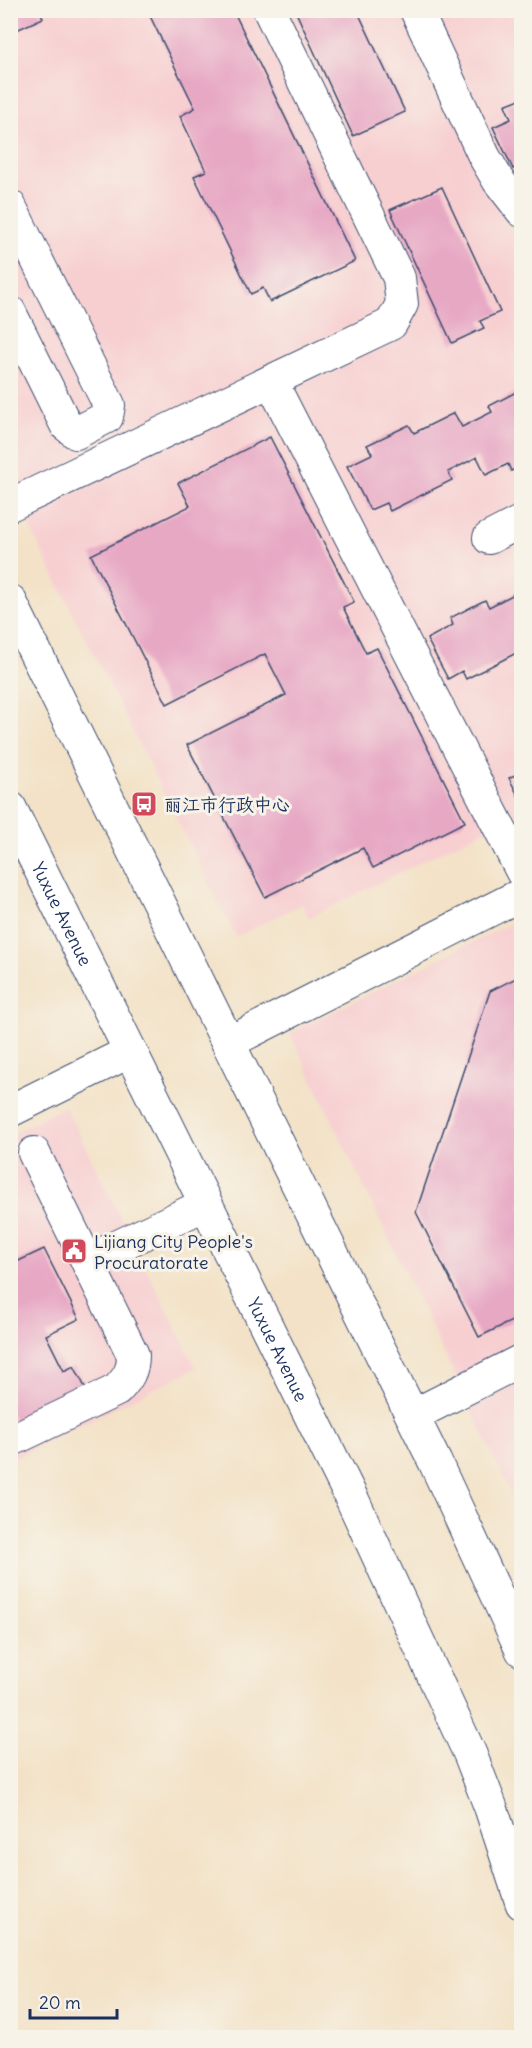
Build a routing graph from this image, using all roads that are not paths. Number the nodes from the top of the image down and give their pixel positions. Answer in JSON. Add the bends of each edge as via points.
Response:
{"nodes":[{"id":1,"x":269,"y":10,"type":"edge"},
{"id":2,"x":416,"y":10,"type":"edge"},
{"id":3,"x":10,"y":206,"type":"edge"},
{"id":4,"x":522,"y":211,"type":"edge"},
{"id":5,"x":10,"y":312,"type":"edge"},
{"id":6,"x":271,"y":381,"type":"junction"},
{"id":7,"x":10,"y":505,"type":"edge"},
{"id":8,"x":522,"y":521,"type":"edge"},
{"id":9,"x":489,"y":538,"type":"dead end"},
{"id":10,"x":10,"y":602,"type":"edge"},
{"id":11,"x":10,"y":808,"type":"edge"},
{"id":12,"x":522,"y":872,"type":"edge"},
{"id":13,"x":522,"y":894,"type":"edge"},
{"id":14,"x":228,"y":1043,"type":"junction"},
{"id":15,"x":131,"y":1052,"type":"junction"},
{"id":16,"x":10,"y":1111,"type":"edge"},
{"id":17,"x":34,"y":1153,"type":"dead end"},
{"id":18,"x":206,"y":1204,"type":"junction"},
{"id":19,"x":87,"y":1262,"type":"junction"},
{"id":20,"x":522,"y":1360,"type":"edge"},
{"id":21,"x":412,"y":1416,"type":"junction"},
{"id":22,"x":14,"y":1440,"type":"dead end"},
{"id":23,"x":522,"y":1650,"type":"edge"},
{"id":24,"x":522,"y":1903,"type":"edge"}],
"edges":[{"from":1,"to":6,"type":"street","via":[[399,278],[402,304],[391,324]]},
{"from":2,"to":4,"type":"street","via":[[484,156]]},
{"from":3,"to":5,"type":"street","via":[[109,405],[107,417],[76,433],[66,425]]},
{"from":6,"to":7,"type":"street"},
{"from":6,"to":12,"type":"street"},
{"from":8,"to":9,"type":"street"},
{"from":10,"to":14,"type":"main road"},
{"from":11,"to":15,"type":"main road","name":"Yuxue Avenue"},
{"from":13,"to":14,"type":"street"},
{"from":14,"to":21,"type":"main road"},
{"from":15,"to":16,"type":"street"},
{"from":15,"to":18,"type":"main road","name":"Yuxue Avenue"},
{"from":17,"to":19,"type":"street"},
{"from":18,"to":19,"type":"street"},
{"from":18,"to":24,"type":"main road","name":"Yuxue Avenue","via":[[353,1501],[470,1754]]},
{"from":19,"to":22,"type":"street","via":[[133,1355],[129,1377],[117,1390]]},
{"from":20,"to":21,"type":"street"},
{"from":21,"to":23,"type":"main road"}]}
